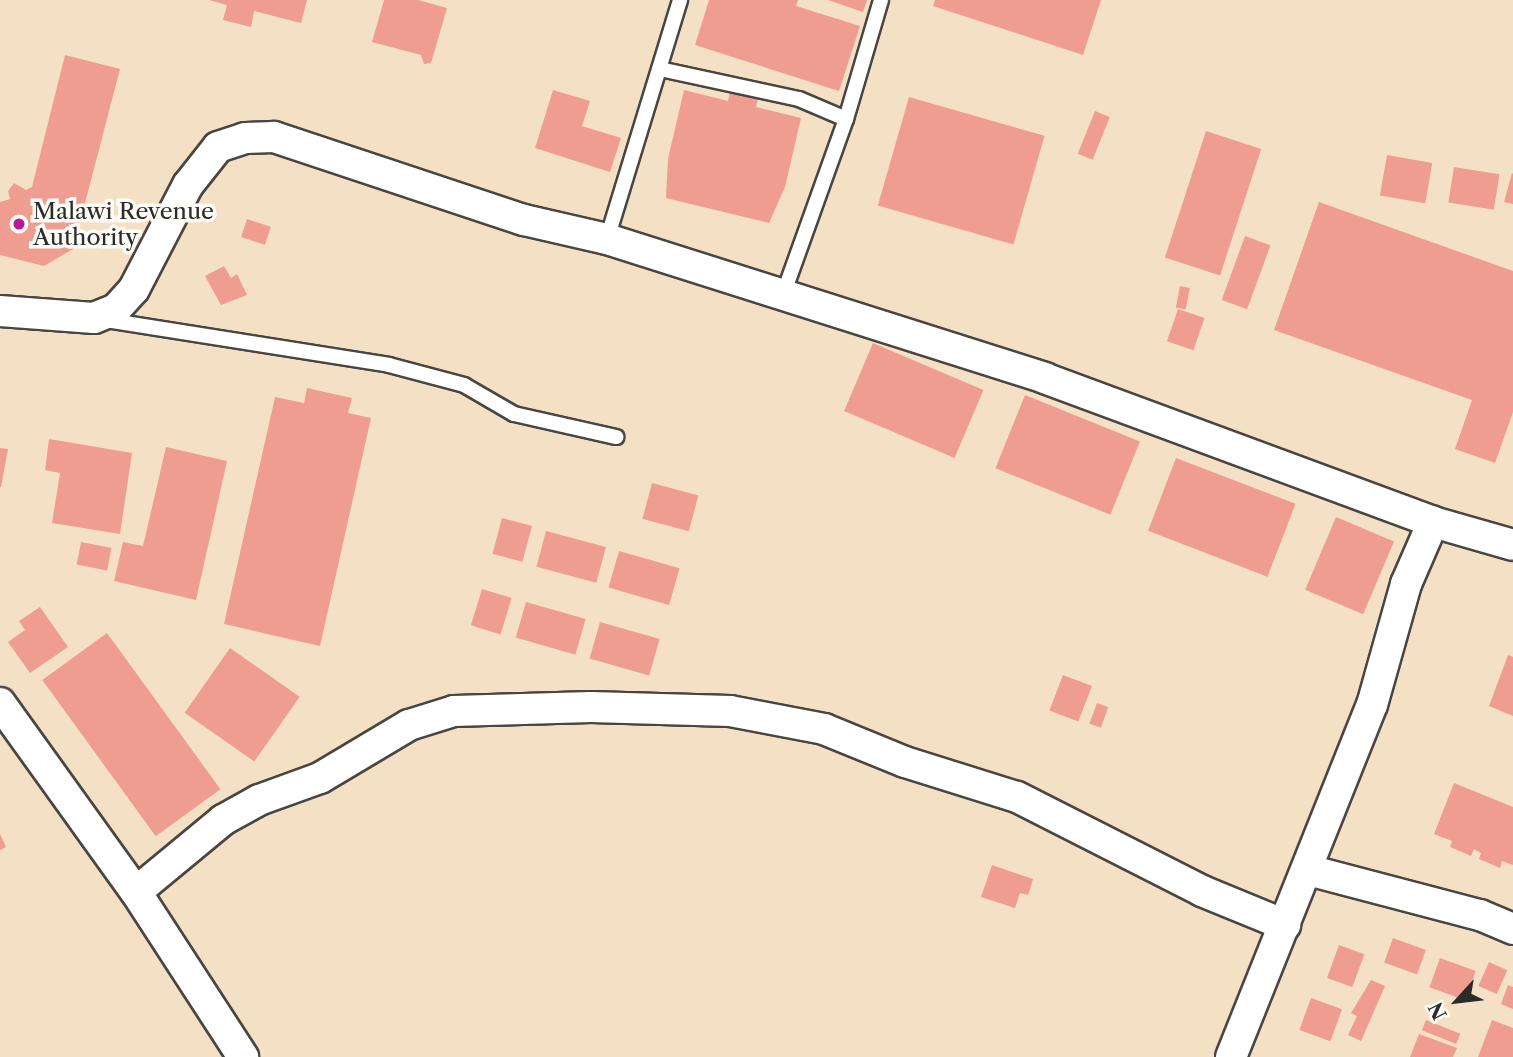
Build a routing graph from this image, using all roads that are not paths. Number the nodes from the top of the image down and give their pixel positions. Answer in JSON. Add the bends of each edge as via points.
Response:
{"nodes":[{"id":1,"x":680,"y":0,"type":"edge"},
{"id":2,"x":881,"y":0,"type":"edge"},
{"id":3,"x":660,"y":69,"type":"junction"},
{"id":4,"x":846,"y":119,"type":"junction"},
{"id":5,"x":607,"y":239,"type":"junction"},
{"id":6,"x":783,"y":295,"type":"junction"},
{"id":7,"x":0,"y":311,"type":"edge"},
{"id":8,"x":94,"y":318,"type":"junction"},
{"id":9,"x":616,"y":437,"type":"dead end"},
{"id":10,"x":1433,"y":522,"type":"junction"},
{"id":11,"x":1513,"y":545,"type":"edge"},
{"id":12,"x":2,"y":710,"type":"edge"},
{"id":13,"x":1308,"y":870,"type":"junction"},
{"id":14,"x":136,"y":892,"type":"junction"},
{"id":15,"x":1284,"y":925,"type":"junction"},
{"id":16,"x":1513,"y":929,"type":"edge"},
{"id":17,"x":243,"y":1057,"type":"edge"},
{"id":18,"x":1231,"y":1057,"type":"edge"}],
"edges":[{"from":1,"to":3,"type":"lane"},
{"from":2,"to":4,"type":"lane"},
{"from":3,"to":4,"type":"lane","via":[[799,99]]},
{"from":3,"to":5,"type":"lane"},
{"from":4,"to":6,"type":"lane"},
{"from":5,"to":6,"type":"street"},
{"from":5,"to":8,"type":"street","via":[[524,220],[274,136],[245,138],[218,147],[188,185],[134,289],[116,309]]},
{"from":6,"to":10,"type":"street","via":[[1044,378]]},
{"from":7,"to":8,"type":"street"},
{"from":8,"to":9,"type":"lane","via":[[389,365],[464,384],[514,414]]},
{"from":10,"to":11,"type":"street"},
{"from":10,"to":13,"type":"street","via":[[1406,584],[1372,705]]},
{"from":12,"to":14,"type":"street"},
{"from":13,"to":15,"type":"street"},
{"from":13,"to":16,"type":"street","via":[[1480,915]]},
{"from":14,"to":15,"type":"street","via":[[223,820],[259,800],[320,779],[409,725],[454,711],[605,707],[730,711],[824,729],[933,772],[1017,797],[1202,891]]},
{"from":14,"to":17,"type":"street"},
{"from":15,"to":18,"type":"street"}]}
